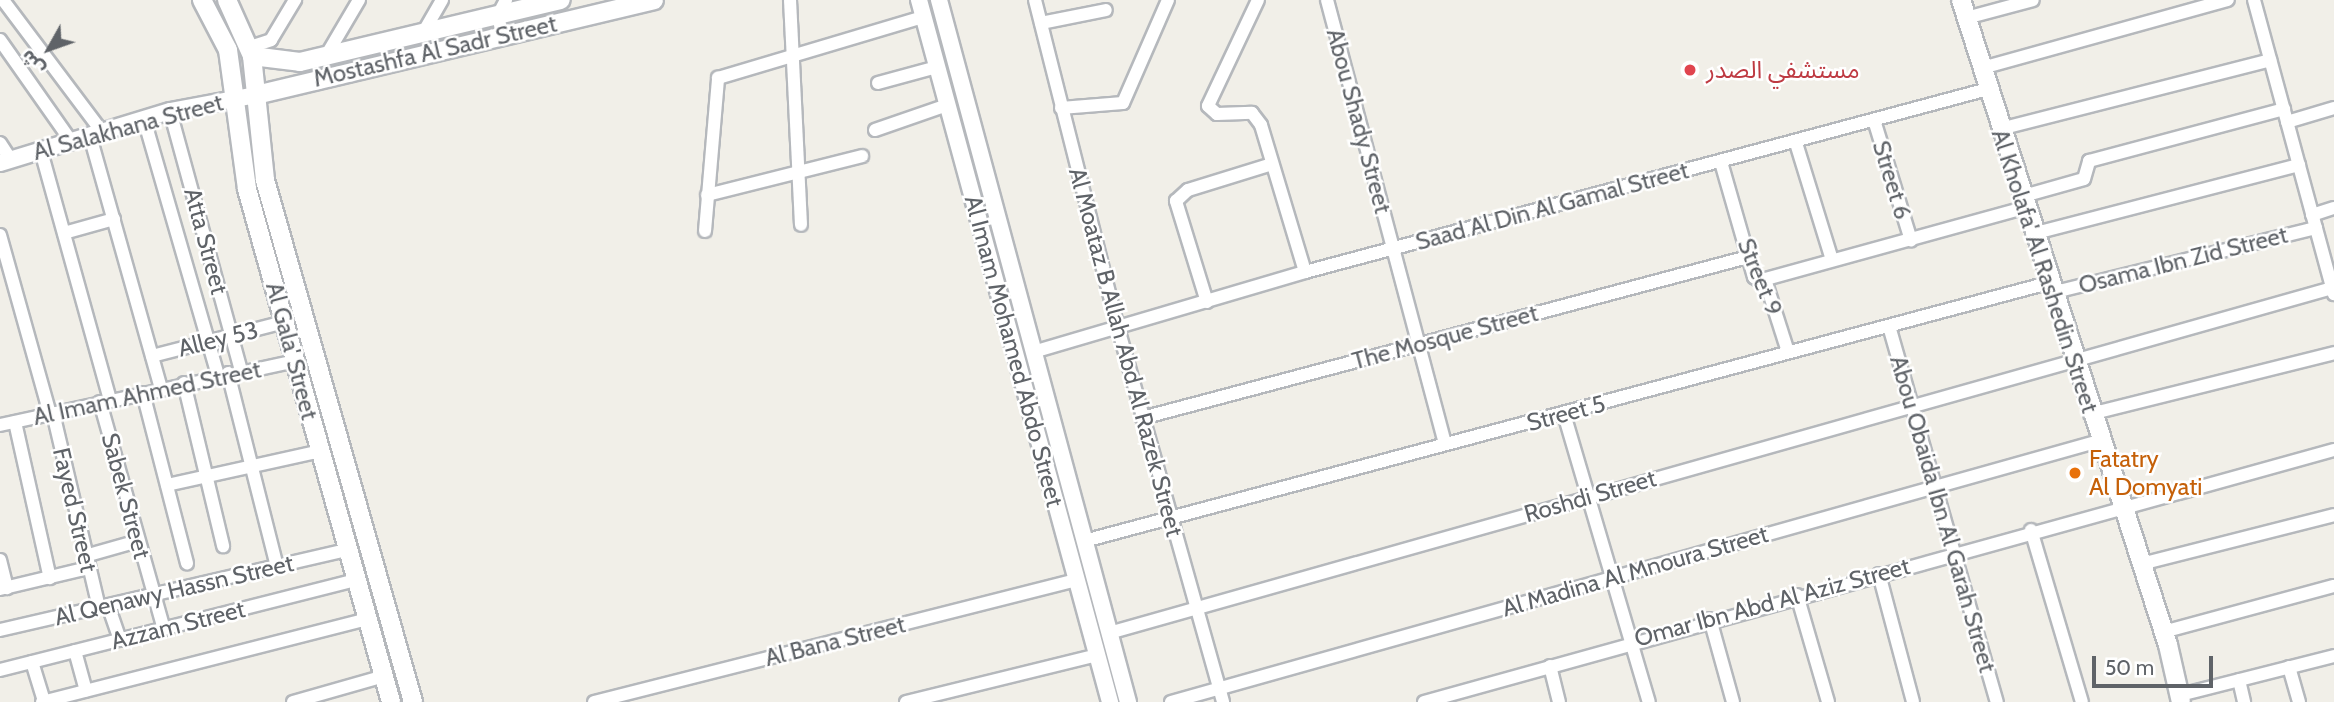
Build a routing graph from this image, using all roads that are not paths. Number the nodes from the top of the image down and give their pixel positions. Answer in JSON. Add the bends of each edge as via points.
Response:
{"nodes":[{"id":1,"x":3,"y":0,"type":"edge"},
{"id":2,"x":202,"y":0,"type":"edge"},
{"id":3,"x":295,"y":0,"type":"edge"},
{"id":4,"x":359,"y":0,"type":"edge"},
{"id":5,"x":442,"y":0,"type":"edge"},
{"id":6,"x":561,"y":0,"type":"edge"},
{"id":7,"x":654,"y":0,"type":"edge"},
{"id":8,"x":790,"y":0,"type":"edge"},
{"id":9,"x":919,"y":0,"type":"edge"},
{"id":10,"x":939,"y":0,"type":"edge"},
{"id":11,"x":1035,"y":0,"type":"edge"},
{"id":12,"x":1168,"y":0,"type":"edge"},
{"id":13,"x":1258,"y":0,"type":"edge"},
{"id":14,"x":1327,"y":0,"type":"edge"},
{"id":15,"x":1961,"y":0,"type":"edge"},
{"id":16,"x":2033,"y":0,"type":"edge"},
{"id":17,"x":2228,"y":0,"type":"edge"},
{"id":18,"x":2254,"y":0,"type":"edge"},
{"id":19,"x":232,"y":2,"type":"edge"},
{"id":20,"x":502,"y":8,"type":"edge"},
{"id":21,"x":1106,"y":10,"type":"dead end"},
{"id":22,"x":923,"y":17,"type":"junction"},
{"id":23,"x":1966,"y":18,"type":"junction"},
{"id":24,"x":1041,"y":23,"type":"junction"},
{"id":25,"x":423,"y":33,"type":"junction"},
{"id":26,"x":502,"y":36,"type":"junction"},
{"id":27,"x":0,"y":40,"type":"edge"},
{"id":28,"x":251,"y":52,"type":"junction"},
{"id":29,"x":793,"y":55,"type":"junction"},
{"id":30,"x":326,"y":56,"type":"junction"},
{"id":31,"x":2270,"y":60,"type":"junction"},
{"id":32,"x":937,"y":67,"type":"junction"},
{"id":33,"x":1982,"y":68,"type":"junction"},
{"id":34,"x":877,"y":83,"type":"dead end"},
{"id":35,"x":1988,"y":89,"type":"junction"},
{"id":36,"x":256,"y":95,"type":"junction"},
{"id":37,"x":234,"y":98,"type":"junction"},
{"id":38,"x":947,"y":105,"type":"junction"},
{"id":39,"x":1061,"y":108,"type":"junction"},
{"id":40,"x":2334,"y":108,"type":"edge"},
{"id":41,"x":2284,"y":109,"type":"junction"},
{"id":42,"x":170,"y":111,"type":"junction"},
{"id":43,"x":144,"y":119,"type":"junction"},
{"id":44,"x":1874,"y":120,"type":"junction"},
{"id":45,"x":2287,"y":122,"type":"junction"},
{"id":46,"x":2000,"y":129,"type":"junction"},
{"id":47,"x":875,"y":130,"type":"dead end"},
{"id":48,"x":96,"y":134,"type":"junction"},
{"id":49,"x":71,"y":142,"type":"junction"},
{"id":50,"x":0,"y":143,"type":"edge"},
{"id":51,"x":1796,"y":143,"type":"junction"},
{"id":52,"x":41,"y":151,"type":"junction"},
{"id":53,"x":862,"y":156,"type":"dead end"},
{"id":54,"x":6,"y":162,"type":"edge"},
{"id":55,"x":1721,"y":162,"type":"junction"},
{"id":56,"x":1272,"y":164,"type":"junction"},
{"id":57,"x":2299,"y":165,"type":"junction"},
{"id":58,"x":798,"y":173,"type":"junction"},
{"id":59,"x":708,"y":195,"type":"junction"},
{"id":60,"x":2022,"y":202,"type":"junction"},
{"id":61,"x":2334,"y":208,"type":"edge"},
{"id":62,"x":114,"y":219,"type":"junction"},
{"id":63,"x":2314,"y":222,"type":"junction"},
{"id":64,"x":801,"y":225,"type":"dead end"},
{"id":65,"x":705,"y":232,"type":"dead end"},
{"id":66,"x":64,"y":233,"type":"junction"},
{"id":67,"x":2032,"y":234,"type":"junction"},
{"id":68,"x":0,"y":235,"type":"edge"},
{"id":69,"x":1910,"y":240,"type":"junction"},
{"id":70,"x":1393,"y":248,"type":"junction"},
{"id":71,"x":1748,"y":257,"type":"junction"},
{"id":72,"x":1832,"y":260,"type":"junction"},
{"id":73,"x":1305,"y":272,"type":"junction"},
{"id":74,"x":1762,"y":281,"type":"junction"},
{"id":75,"x":2049,"y":288,"type":"junction"},
{"id":76,"x":2333,"y":292,"type":"edge"},
{"id":77,"x":1207,"y":302,"type":"junction"},
{"id":78,"x":284,"y":322,"type":"junction"},
{"id":79,"x":1889,"y":326,"type":"junction"},
{"id":80,"x":1118,"y":328,"type":"junction"},
{"id":81,"x":232,"y":336,"type":"junction"},
{"id":82,"x":208,"y":342,"type":"junction"},
{"id":83,"x":1419,"y":345,"type":"junction"},
{"id":84,"x":1033,"y":352,"type":"junction"},
{"id":85,"x":1787,"y":352,"type":"junction"},
{"id":86,"x":2334,"y":353,"type":"edge"},
{"id":87,"x":152,"y":356,"type":"junction"},
{"id":88,"x":2072,"y":359,"type":"junction"},
{"id":89,"x":295,"y":361,"type":"junction"},
{"id":90,"x":229,"y":373,"type":"junction"},
{"id":91,"x":184,"y":383,"type":"junction"},
{"id":92,"x":161,"y":389,"type":"junction"},
{"id":93,"x":143,"y":393,"type":"junction"},
{"id":94,"x":105,"y":401,"type":"junction"},
{"id":95,"x":1912,"y":405,"type":"junction"},
{"id":96,"x":51,"y":414,"type":"junction"},
{"id":97,"x":1564,"y":414,"type":"junction"},
{"id":98,"x":2090,"y":414,"type":"junction"},
{"id":99,"x":1142,"y":418,"type":"junction"},
{"id":100,"x":15,"y":422,"type":"junction"},
{"id":101,"x":0,"y":425,"type":"edge"},
{"id":102,"x":2099,"y":441,"type":"junction"},
{"id":103,"x":1445,"y":444,"type":"junction"},
{"id":104,"x":2334,"y":450,"type":"edge"},
{"id":105,"x":320,"y":451,"type":"junction"},
{"id":106,"x":251,"y":466,"type":"junction"},
{"id":107,"x":206,"y":476,"type":"junction"},
{"id":108,"x":167,"y":485,"type":"junction"},
{"id":109,"x":1936,"y":487,"type":"junction"},
{"id":110,"x":1589,"y":497,"type":"junction"},
{"id":111,"x":2121,"y":507,"type":"junction"},
{"id":112,"x":2334,"y":515,"type":"edge"},
{"id":113,"x":1171,"y":517,"type":"junction"},
{"id":114,"x":2031,"y":530,"type":"junction"},
{"id":115,"x":138,"y":541,"type":"junction"},
{"id":116,"x":1084,"y":541,"type":"junction"},
{"id":117,"x":223,"y":546,"type":"dead end"},
{"id":118,"x":347,"y":550,"type":"junction"},
{"id":119,"x":1954,"y":553,"type":"junction"},
{"id":120,"x":0,"y":561,"type":"edge"},
{"id":121,"x":87,"y":562,"type":"junction"},
{"id":122,"x":187,"y":563,"type":"dead end"},
{"id":123,"x":2141,"y":564,"type":"junction"},
{"id":124,"x":277,"y":567,"type":"junction"},
{"id":125,"x":1879,"y":574,"type":"junction"},
{"id":126,"x":1614,"y":577,"type":"junction"},
{"id":127,"x":50,"y":578,"type":"junction"},
{"id":128,"x":356,"y":580,"type":"junction"},
{"id":129,"x":1077,"y":580,"type":"junction"},
{"id":130,"x":2334,"y":586,"type":"edge"},
{"id":131,"x":3,"y":589,"type":"edge"},
{"id":132,"x":153,"y":595,"type":"junction"},
{"id":133,"x":1797,"y":595,"type":"junction"},
{"id":134,"x":103,"y":606,"type":"junction"},
{"id":135,"x":1102,"y":607,"type":"junction"},
{"id":136,"x":1196,"y":608,"type":"junction"},
{"id":137,"x":1086,"y":612,"type":"junction"},
{"id":138,"x":1710,"y":619,"type":"junction"},
{"id":139,"x":368,"y":620,"type":"junction"},
{"id":140,"x":164,"y":629,"type":"junction"},
{"id":141,"x":0,"y":630,"type":"edge"},
{"id":142,"x":2163,"y":632,"type":"junction"},
{"id":143,"x":1109,"y":633,"type":"junction"},
{"id":144,"x":120,"y":640,"type":"junction"},
{"id":145,"x":1631,"y":640,"type":"junction"},
{"id":146,"x":75,"y":651,"type":"junction"},
{"id":147,"x":1097,"y":655,"type":"junction"},
{"id":148,"x":2334,"y":656,"type":"edge"},
{"id":149,"x":32,"y":662,"type":"junction"},
{"id":150,"x":1550,"y":666,"type":"junction"},
{"id":151,"x":2289,"y":667,"type":"junction"},
{"id":152,"x":0,"y":670,"type":"edge"},
{"id":153,"x":384,"y":676,"type":"junction"},
{"id":154,"x":2239,"y":680,"type":"junction"},
{"id":155,"x":1219,"y":688,"type":"junction"},
{"id":156,"x":86,"y":691,"type":"junction"},
{"id":157,"x":1469,"y":696,"type":"edge"},
{"id":158,"x":2180,"y":699,"type":"edge"},
{"id":159,"x":43,"y":702,"type":"edge"},
{"id":160,"x":293,"y":702,"type":"edge"},
{"id":161,"x":391,"y":702,"type":"edge"},
{"id":162,"x":413,"y":702,"type":"edge"},
{"id":163,"x":594,"y":702,"type":"edge"},
{"id":164,"x":906,"y":702,"type":"edge"},
{"id":165,"x":1110,"y":702,"type":"edge"},
{"id":166,"x":1128,"y":702,"type":"edge"},
{"id":167,"x":1171,"y":702,"type":"edge"},
{"id":168,"x":1223,"y":702,"type":"edge"},
{"id":169,"x":1424,"y":702,"type":"edge"},
{"id":170,"x":1559,"y":702,"type":"edge"},
{"id":171,"x":1649,"y":702,"type":"edge"},
{"id":172,"x":1733,"y":702,"type":"edge"},
{"id":173,"x":1828,"y":702,"type":"edge"},
{"id":174,"x":1913,"y":702,"type":"edge"},
{"id":175,"x":1997,"y":702,"type":"edge"},
{"id":176,"x":2082,"y":702,"type":"edge"},
{"id":177,"x":2244,"y":702,"type":"edge"},
{"id":178,"x":2299,"y":702,"type":"edge"}],
"edges":[{"from":1,"to":48,"type":"street"},
{"from":2,"to":37,"type":"main road","name":"Al Gala' Street","via":[[228,50]]},
{"from":3,"to":28,"type":"street","via":[[271,40]]},
{"from":4,"to":30,"type":"street"},
{"from":5,"to":25,"type":"street"},
{"from":6,"to":20,"type":"main road","name":"Mostashfa Al Sadr Street"},
{"from":7,"to":26,"type":"main road","name":"Mostashfa Al Sadr Street"},
{"from":8,"to":29,"type":"street"},
{"from":9,"to":22,"type":"street","name":"Al Imam Mohamed Abdo Street"},
{"from":10,"to":84,"type":"street","name":"Al Imam Mohamed Abdo Street"},
{"from":11,"to":24,"type":"street","name":"Al Moataz B Allah Abd Al Razek Street"},
{"from":12,"to":39,"type":"street","via":[[1123,103]]},
{"from":13,"to":56,"type":"street","via":[[1208,106],[1217,114],[1252,113]]},
{"from":14,"to":70,"type":"street","name":"Abou Shady Street"},
{"from":15,"to":23,"type":"main road","name":"Al Kholafa' Al Rashedin Street"},
{"from":16,"to":23,"type":"street"},
{"from":17,"to":33,"type":"street"},
{"from":18,"to":31,"type":"street"},
{"from":19,"to":28,"type":"main road","name":"Al Gala' Street"},
{"from":20,"to":25,"type":"main road","name":"Mostashfa Al Sadr Street"},
{"from":20,"to":26,"type":"street"},
{"from":21,"to":24,"type":"street"},
{"from":22,"to":29,"type":"street"},
{"from":22,"to":32,"type":"street","name":"Al Imam Mohamed Abdo Street"},
{"from":23,"to":33,"type":"main road","name":"Al Kholafa' Al Rashedin Street"},
{"from":24,"to":39,"type":"street","name":"Al Moataz B Allah Abd Al Razek Street"},
{"from":25,"to":30,"type":"main road","name":"Mostashfa Al Sadr Street"},
{"from":26,"to":36,"type":"main road","name":"Mostashfa Al Sadr Street"},
{"from":27,"to":49,"type":"street"},
{"from":28,"to":30,"type":"main road","name":"Mostashfa Al Sadr Street","via":[[284,64]]},
{"from":28,"to":36,"type":"main road","name":"Al Gala' Street"},
{"from":29,"to":58,"type":"street"},
{"from":29,"to":59,"type":"street","via":[[721,76],[715,85]]},
{"from":31,"to":41,"type":"street"},
{"from":31,"to":46,"type":"street"},
{"from":32,"to":34,"type":"street"},
{"from":32,"to":38,"type":"street","name":"Al Imam Mohamed Abdo Street"},
{"from":33,"to":35,"type":"main road","name":"Al Kholafa' Al Rashedin Street"},
{"from":35,"to":44,"type":"street","name":"Saad Al Din Al Gamal Street"},
{"from":35,"to":46,"type":"main road","name":"Al Kholafa' Al Rashedin Street"},
{"from":36,"to":37,"type":"street","name":"Al Salakhana Street"},
{"from":36,"to":162,"type":"main road","name":"Al Gala' Street","via":[[265,180]]},
{"from":37,"to":42,"type":"street","name":"Al Salakhana Street"},
{"from":37,"to":78,"type":"main road","name":"Al Gala' Street","via":[[247,189]]},
{"from":38,"to":47,"type":"street"},
{"from":38,"to":129,"type":"street","name":"Al Imam Mohamed Abdo Street"},
{"from":39,"to":80,"type":"street","name":"Al Moataz B Allah Abd Al Razek Street"},
{"from":40,"to":45,"type":"street"},
{"from":41,"to":45,"type":"street"},
{"from":41,"to":60,"type":"street","via":[[2089,161],[2084,179]]},
{"from":42,"to":43,"type":"street","name":"Al Salakhana Street"},
{"from":42,"to":81,"type":"street","name":"Atta Street"},
{"from":43,"to":48,"type":"street","name":"Al Salakhana Street"},
{"from":43,"to":82,"type":"street"},
{"from":44,"to":51,"type":"street","name":"Saad Al Din Al Gamal Street"},
{"from":44,"to":69,"type":"street","name":"Street 6"},
{"from":45,"to":57,"type":"street"},
{"from":46,"to":60,"type":"main road","name":"Al Kholafa' Al Rashedin Street"},
{"from":48,"to":49,"type":"street","name":"Al Salakhana Street"},
{"from":48,"to":62,"type":"street"},
{"from":49,"to":52,"type":"street","name":"Al Salakhana Street"},
{"from":50,"to":54,"type":"street"},
{"from":51,"to":55,"type":"street","name":"Saad Al Din Al Gamal Street"},
{"from":51,"to":72,"type":"street"},
{"from":52,"to":54,"type":"street","name":"Al Salakhana Street"},
{"from":52,"to":66,"type":"street","name":"Sabek Street"},
{"from":53,"to":58,"type":"street"},
{"from":55,"to":70,"type":"street","name":"Saad Al Din Al Gamal Street"},
{"from":55,"to":71,"type":"street","name":"Street 9"},
{"from":56,"to":73,"type":"street"},
{"from":56,"to":77,"type":"street","via":[[1188,190],[1177,201]]},
{"from":57,"to":63,"type":"street"},
{"from":57,"to":67,"type":"street"},
{"from":58,"to":59,"type":"street"},
{"from":58,"to":64,"type":"street"},
{"from":59,"to":65,"type":"street"},
{"from":60,"to":67,"type":"main road","name":"Al Kholafa' Al Rashedin Street"},
{"from":60,"to":69,"type":"street"},
{"from":61,"to":63,"type":"street","name":"Osama Ibn Zid Street"},
{"from":62,"to":66,"type":"street"},
{"from":62,"to":87,"type":"street"},
{"from":63,"to":75,"type":"street","name":"Osama Ibn Zid Street"},
{"from":63,"to":76,"type":"street"},
{"from":66,"to":94,"type":"street","name":"Sabek Street"},
{"from":67,"to":75,"type":"main road","name":"Al Kholafa' Al Rashedin Street"},
{"from":68,"to":96,"type":"street","name":"Fayed Street"},
{"from":69,"to":72,"type":"street"},
{"from":70,"to":73,"type":"street","name":"Saad Al Din Al Gamal Street"},
{"from":70,"to":83,"type":"street","name":"Abou Shady Street"},
{"from":71,"to":74,"type":"street","name":"Street 9","via":[[1754,277]]},
{"from":71,"to":83,"type":"street","name":"The Mosque Street"},
{"from":72,"to":74,"type":"street"},
{"from":73,"to":77,"type":"street","name":"Saad Al Din Al Gamal Street"},
{"from":74,"to":85,"type":"street","name":"Street 9"},
{"from":75,"to":79,"type":"street","name":"Street 5"},
{"from":75,"to":88,"type":"main road","name":"Al Kholafa' Al Rashedin Street"},
{"from":76,"to":88,"type":"street","name":"Roshdi Street"},
{"from":77,"to":80,"type":"street","name":"Saad Al Din Al Gamal Street"},
{"from":78,"to":81,"type":"street","name":"Alley 53"},
{"from":78,"to":89,"type":"main road","name":"Al Gala' Street"},
{"from":79,"to":85,"type":"street","name":"Street 5"},
{"from":79,"to":95,"type":"street","name":"Abou Obaida Ibn Al Garah Street"},
{"from":80,"to":84,"type":"street","name":"Saad Al Din Al Gamal Street"},
{"from":80,"to":99,"type":"street","name":"Al Moataz B Allah Abd Al Razek Street"},
{"from":81,"to":82,"type":"street","name":"Alley 53"},
{"from":81,"to":90,"type":"street","name":"Atta Street"},
{"from":82,"to":87,"type":"street","name":"Alley 53"},
{"from":82,"to":90,"type":"street"},
{"from":83,"to":99,"type":"street","name":"The Mosque Street"},
{"from":83,"to":103,"type":"street","name":"Abou Shady Street"},
{"from":84,"to":116,"type":"street","name":"Al Imam Mohamed Abdo Street"},
{"from":85,"to":97,"type":"street","name":"Street 5"},
{"from":86,"to":98,"type":"street"},
{"from":87,"to":92,"type":"street"},
{"from":88,"to":95,"type":"street","name":"Roshdi Street"},
{"from":88,"to":98,"type":"main road","name":"Al Kholafa' Al Rashedin Street"},
{"from":89,"to":90,"type":"street","name":"Al Imam Ahmed Street"},
{"from":89,"to":105,"type":"main road","name":"Al Gala' Street"},
{"from":90,"to":91,"type":"street","name":"Al Imam Ahmed Street"},
{"from":90,"to":106,"type":"street"},
{"from":91,"to":92,"type":"street","name":"Al Imam Ahmed Street"},
{"from":91,"to":107,"type":"street"},
{"from":92,"to":93,"type":"street","name":"Al Imam Ahmed Street"},
{"from":93,"to":94,"type":"street","name":"Al Imam Ahmed Street"},
{"from":93,"to":108,"type":"street"},
{"from":94,"to":96,"type":"street","name":"Al Imam Ahmed Street"},
{"from":94,"to":115,"type":"street","name":"Sabek Street"},
{"from":95,"to":109,"type":"street","name":"Abou Obaida Ibn Al Garah Street"},
{"from":95,"to":110,"type":"street","name":"Roshdi Street"},
{"from":96,"to":100,"type":"street","name":"Al Imam Ahmed Street"},
{"from":96,"to":121,"type":"street","name":"Fayed Street"},
{"from":97,"to":103,"type":"street","name":"Street 5"},
{"from":97,"to":110,"type":"street"},
{"from":98,"to":102,"type":"main road","name":"Al Kholafa' Al Rashedin Street"},
{"from":99,"to":113,"type":"street","name":"Al Moataz B Allah Abd Al Razek Street"},
{"from":100,"to":101,"type":"street","name":"Al Imam Ahmed Street"},
{"from":100,"to":127,"type":"street"},
{"from":102,"to":109,"type":"street","name":"Al Madina Al Mnoura Street"},
{"from":102,"to":111,"type":"main road","name":"Al Kholafa' Al Rashedin Street"},
{"from":103,"to":113,"type":"street","name":"Street 5"},
{"from":104,"to":111,"type":"street","name":"Omar Ibn Abd Al Aziz Street"},
{"from":105,"to":106,"type":"street"},
{"from":105,"to":118,"type":"main road","name":"Al Gala' Street"},
{"from":106,"to":107,"type":"street"},
{"from":106,"to":124,"type":"street"},
{"from":107,"to":108,"type":"street"},
{"from":107,"to":117,"type":"street"},
{"from":108,"to":122,"type":"street"},
{"from":109,"to":119,"type":"street","name":"Abou Obaida Ibn Al Garah Street"},
{"from":109,"to":126,"type":"street","name":"Al Madina Al Mnoura Street"},
{"from":110,"to":126,"type":"street"},
{"from":110,"to":136,"type":"street","name":"Roshdi Street"},
{"from":111,"to":114,"type":"street","name":"Omar Ibn Abd Al Aziz Street"},
{"from":111,"to":123,"type":"main road","name":"Al Kholafa' Al Rashedin Street"},
{"from":112,"to":123,"type":"street"},
{"from":113,"to":116,"type":"street","name":"Street 5"},
{"from":113,"to":136,"type":"street","name":"Al Moataz B Allah Abd Al Razek Street"},
{"from":114,"to":119,"type":"street","name":"Omar Ibn Abd Al Aziz Street"},
{"from":114,"to":176,"type":"street"},
{"from":115,"to":121,"type":"street"},
{"from":115,"to":132,"type":"street","name":"Sabek Street"},
{"from":116,"to":135,"type":"street","name":"Al Imam Mohamed Abdo Street"},
{"from":118,"to":124,"type":"street","name":"Al Qenawy Hassn Street"},
{"from":118,"to":128,"type":"main road","name":"Al Gala' Street"},
{"from":119,"to":125,"type":"street","name":"Omar Ibn Abd Al Aziz Street"},
{"from":119,"to":175,"type":"street","name":"Abou Obaida Ibn Al Garah Street"},
{"from":120,"to":131,"type":"street"},
{"from":121,"to":127,"type":"street"},
{"from":121,"to":134,"type":"street","name":"Fayed Street"},
{"from":123,"to":142,"type":"main road","name":"Al Kholafa' Al Rashedin Street"},
{"from":124,"to":132,"type":"street","name":"Al Qenawy Hassn Street"},
{"from":125,"to":133,"type":"street","name":"Omar Ibn Abd Al Aziz Street"},
{"from":125,"to":174,"type":"street"},
{"from":126,"to":145,"type":"street"},
{"from":126,"to":155,"type":"street","name":"Al Madina Al Mnoura Street"},
{"from":127,"to":131,"type":"street"},
{"from":128,"to":139,"type":"main road","name":"Al Gala' Street"},
{"from":128,"to":140,"type":"street","name":"Azzam Street"},
{"from":129,"to":137,"type":"street","name":"Al Imam Mohamed Abdo Street"},
{"from":129,"to":163,"type":"street","name":"Al Bana Street"},
{"from":130,"to":142,"type":"street"},
{"from":132,"to":134,"type":"street","name":"Al Qenawy Hassn Street"},
{"from":132,"to":140,"type":"street","name":"Sabek Street"},
{"from":133,"to":138,"type":"street","name":"Omar Ibn Abd Al Aziz Street"},
{"from":133,"to":173,"type":"street"},
{"from":134,"to":141,"type":"street","name":"Al Qenawy Hassn Street"},
{"from":134,"to":144,"type":"street","name":"Fayed Street"},
{"from":135,"to":137,"type":"street"},
{"from":135,"to":143,"type":"street","name":"Al Imam Mohamed Abdo Street"},
{"from":136,"to":143,"type":"street","name":"Roshdi Street"},
{"from":136,"to":155,"type":"street","name":"Al Moataz B Allah Abd Al Razek Street"},
{"from":137,"to":147,"type":"street","name":"Al Imam Mohamed Abdo Street"},
{"from":138,"to":145,"type":"street","name":"Omar Ibn Abd Al Aziz Street"},
{"from":138,"to":172,"type":"street"},
{"from":139,"to":153,"type":"main road","name":"Al Gala' Street"},
{"from":139,"to":156,"type":"street"},
{"from":140,"to":144,"type":"street","name":"Azzam Street"},
{"from":142,"to":158,"type":"main road","name":"Al Kholafa' Al Rashedin Street"},
{"from":143,"to":166,"type":"street","name":"Al Imam Mohamed Abdo Street"},
{"from":144,"to":146,"type":"street","name":"Azzam Street"},
{"from":145,"to":150,"type":"street","name":"Omar Ibn Abd Al Aziz Street"},
{"from":145,"to":171,"type":"street"},
{"from":146,"to":149,"type":"street","name":"Azzam Street"},
{"from":146,"to":156,"type":"street"},
{"from":147,"to":164,"type":"street"},
{"from":147,"to":165,"type":"street","name":"Al Imam Mohamed Abdo Street"},
{"from":148,"to":151,"type":"street"},
{"from":149,"to":152,"type":"street","name":"Azzam Street"},
{"from":149,"to":159,"type":"street"},
{"from":150,"to":157,"type":"street","name":"Omar Ibn Abd Al Aziz Street"},
{"from":150,"to":170,"type":"street"},
{"from":151,"to":154,"type":"street"},
{"from":151,"to":178,"type":"street"},
{"from":153,"to":160,"type":"street"},
{"from":153,"to":161,"type":"main road","name":"Al Gala' Street"},
{"from":154,"to":158,"type":"street"},
{"from":154,"to":177,"type":"street"},
{"from":155,"to":167,"type":"street","name":"Al Madina Al Mnoura Street"},
{"from":155,"to":168,"type":"street","name":"Al Moataz B Allah Abd Al Razek Street"},
{"from":156,"to":159,"type":"street"},
{"from":157,"to":169,"type":"street","name":"Omar Ibn Abd Al Aziz Street"}]}
